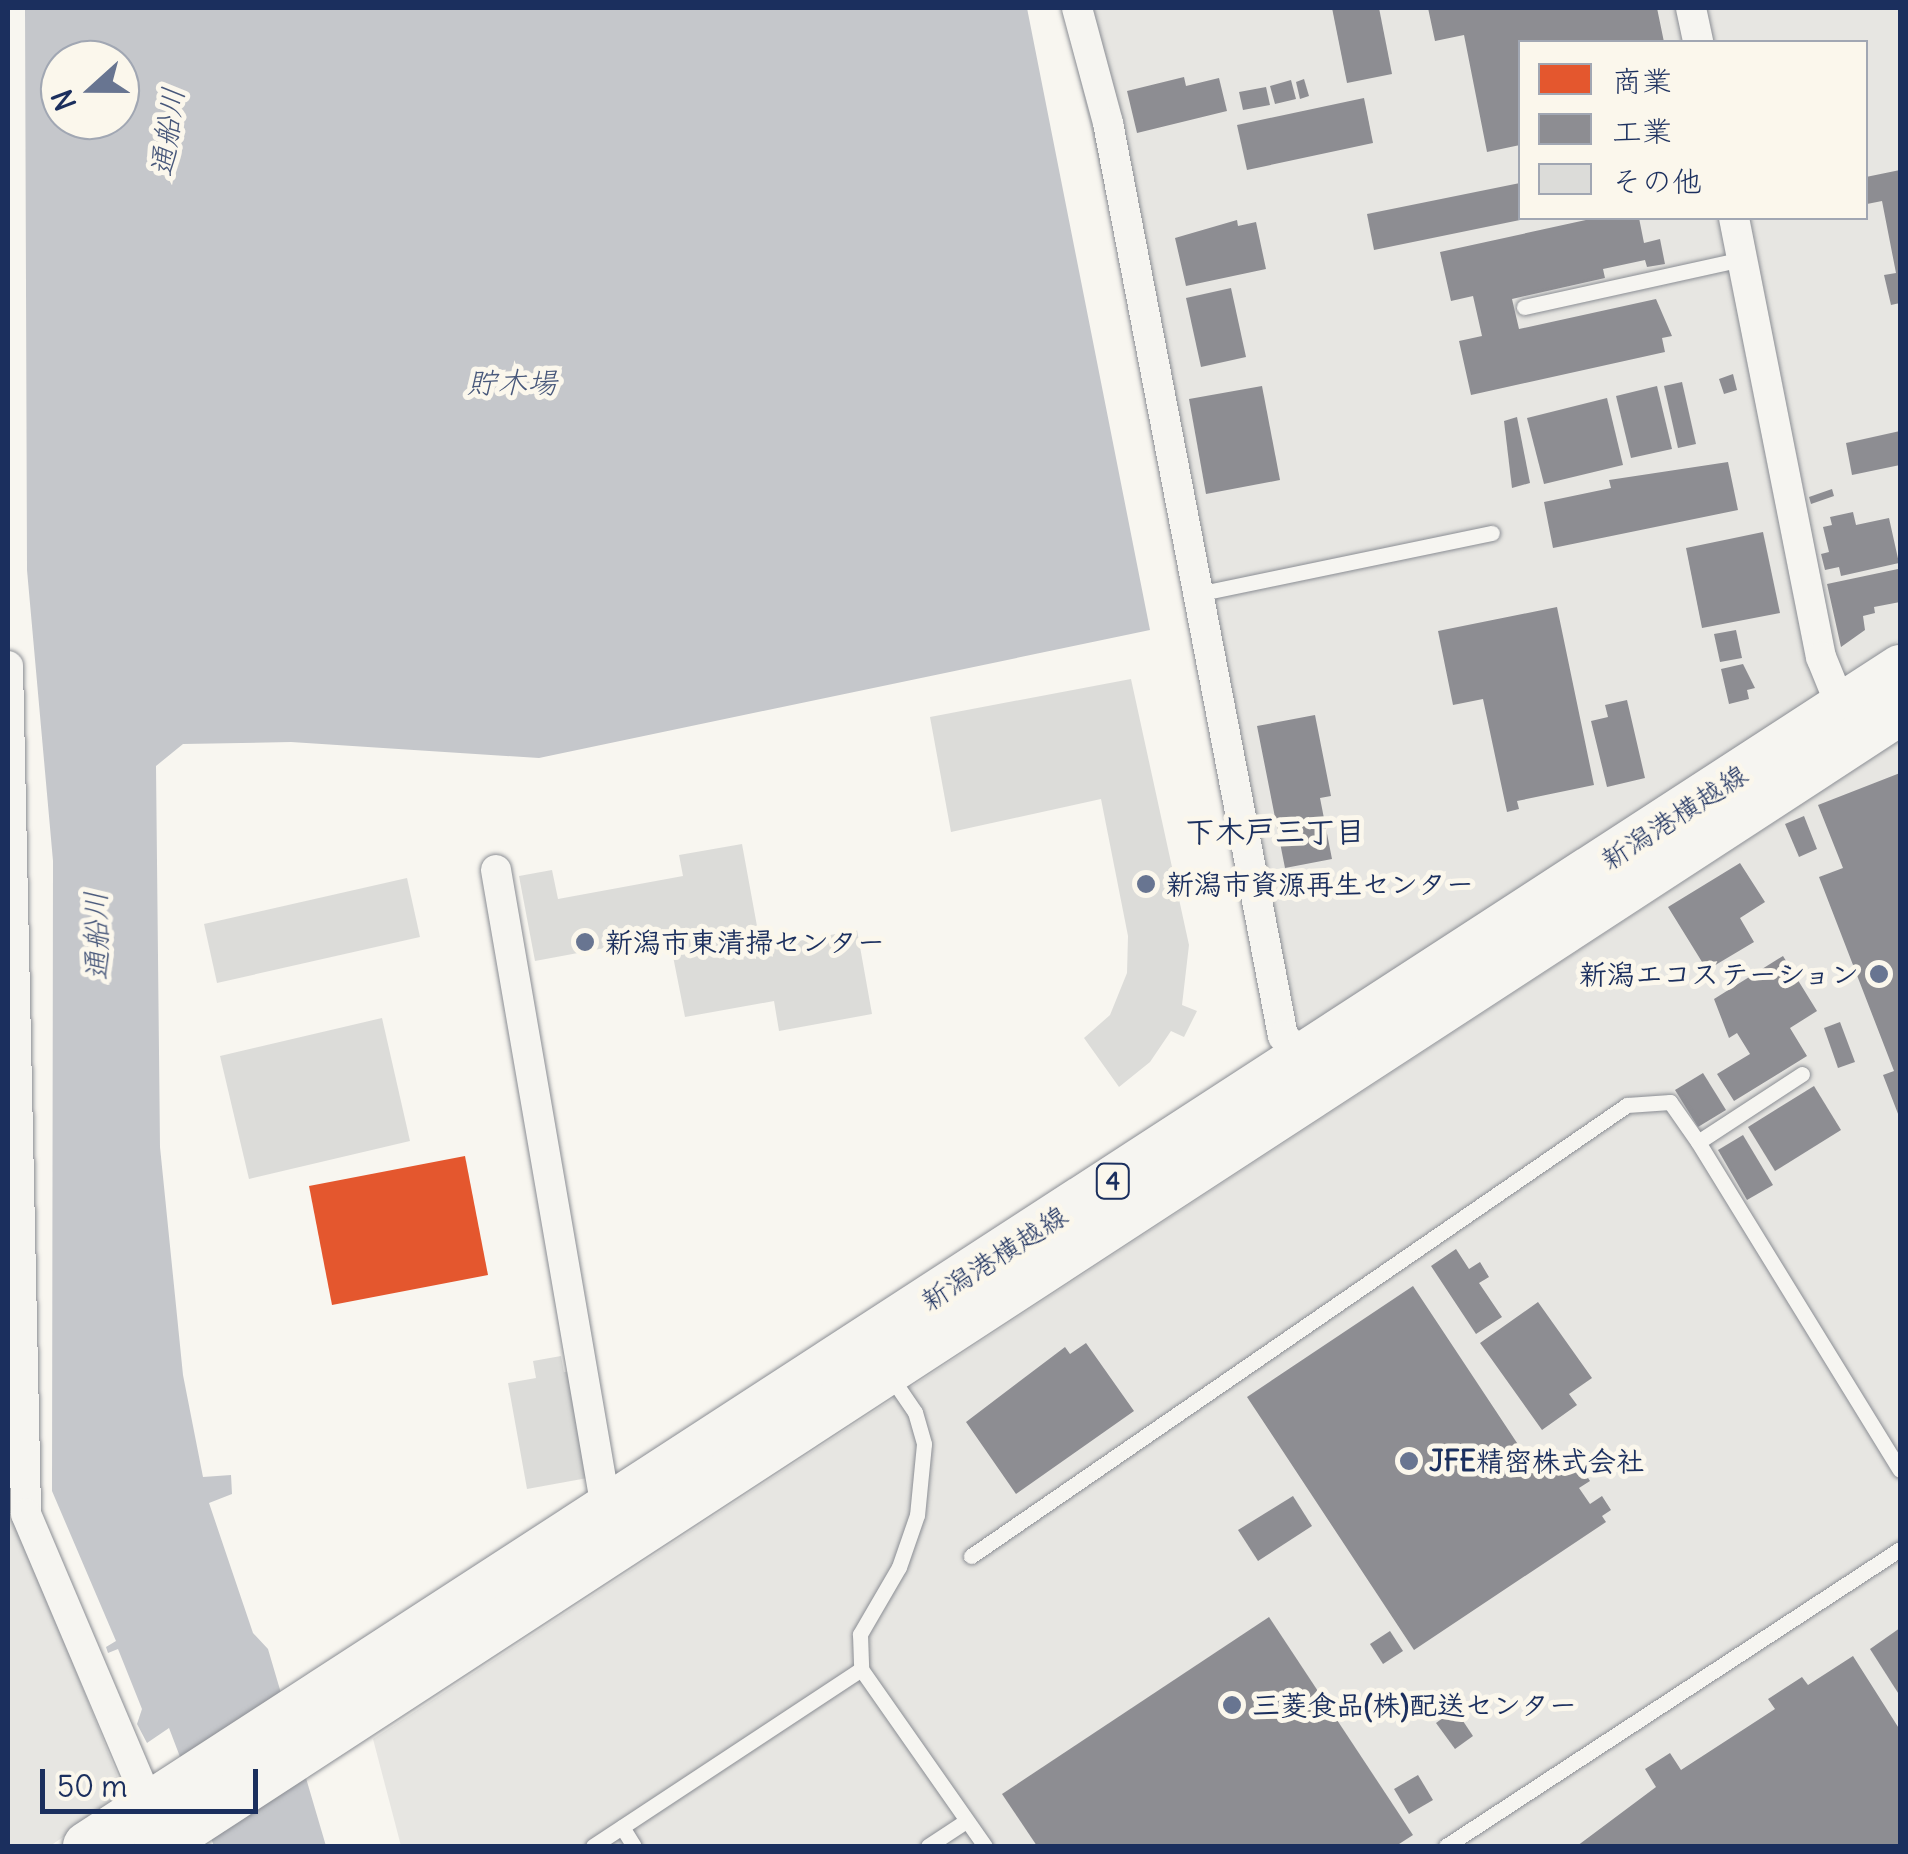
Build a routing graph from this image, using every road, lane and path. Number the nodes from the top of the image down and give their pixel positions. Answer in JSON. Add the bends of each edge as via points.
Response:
{"nodes":[{"id":1,"x":1077,"y":8,"type":"edge"},
{"id":2,"x":1691,"y":8,"type":"edge"},
{"id":3,"x":1698,"y":40,"type":"edge"},
{"id":4,"x":1734,"y":220,"type":"edge"},
{"id":5,"x":1742,"y":259,"type":"junction"},
{"id":6,"x":1524,"y":307,"type":"dead end"},
{"id":7,"x":1492,"y":534,"type":"dead end"},
{"id":8,"x":1202,"y":594,"type":"junction"},
{"id":9,"x":8,"y":666,"type":"edge"},
{"id":10,"x":1900,"y":669,"type":"edge"},
{"id":11,"x":1900,"y":711,"type":"edge"},
{"id":12,"x":9,"y":720,"type":"edge"},
{"id":13,"x":1848,"y":724,"type":"junction"},
{"id":14,"x":496,"y":870,"type":"dead end"},
{"id":15,"x":1319,"y":1070,"type":"junction"},
{"id":16,"x":1802,"y":1074,"type":"dead end"},
{"id":17,"x":1698,"y":1142,"type":"junction"},
{"id":18,"x":15,"y":1318,"type":"edge"},
{"id":19,"x":890,"y":1375,"type":"junction"},
{"id":20,"x":1900,"y":1470,"type":"edge"},
{"id":21,"x":606,"y":1508,"type":"junction"},
{"id":22,"x":1900,"y":1549,"type":"edge"},
{"id":23,"x":970,"y":1556,"type":"dead end"},
{"id":24,"x":861,"y":1669,"type":"junction"},
{"id":25,"x":333,"y":1707,"type":"junction"},
{"id":26,"x":163,"y":1819,"type":"edge"},
{"id":27,"x":966,"y":1821,"type":"junction"},
{"id":28,"x":622,"y":1828,"type":"junction"},
{"id":29,"x":87,"y":1846,"type":"edge"},
{"id":30,"x":593,"y":1846,"type":"edge"},
{"id":31,"x":634,"y":1846,"type":"edge"},
{"id":32,"x":928,"y":1846,"type":"edge"},
{"id":33,"x":985,"y":1846,"type":"edge"},
{"id":34,"x":1446,"y":1846,"type":"edge"}],
"edges":[{"from":1,"to":8,"type":"street","via":[[1108,123]]},
{"from":2,"to":3,"type":"street"},
{"from":4,"to":5,"type":"street"},
{"from":5,"to":6,"type":"lane"},
{"from":5,"to":13,"type":"street","via":[[1821,656]]},
{"from":7,"to":8,"type":"lane"},
{"from":8,"to":15,"type":"street","via":[[1283,1036]]},
{"from":9,"to":12,"type":"street"},
{"from":10,"to":13,"type":"main road","name":"新潟港横越線","number":"4"},
{"from":11,"to":13,"type":"main road","name":"新潟港横越線","number":"4"},
{"from":12,"to":18,"type":"street"},
{"from":13,"to":15,"type":"main road","name":"新潟港横越線","number":"4"},
{"from":14,"to":21,"type":"street"},
{"from":15,"to":19,"type":"main road","name":"新潟港横越線","number":"4"},
{"from":15,"to":21,"type":"main road","name":"新潟港横越線","number":"4"},
{"from":16,"to":17,"type":"lane"},
{"from":17,"to":20,"type":"lane"},
{"from":17,"to":23,"type":"lane","via":[[1670,1102],[1626,1105]]},
{"from":18,"to":26,"type":"street","via":[[26,1514]]},
{"from":19,"to":24,"type":"lane","via":[[915,1412],[924,1444],[916,1515],[898,1567],[860,1634]]},
{"from":19,"to":25,"type":"main road","name":"新潟港横越線","number":"4"},
{"from":21,"to":25,"type":"main road","name":"新潟港横越線","number":"4"},
{"from":22,"to":34,"type":"lane"},
{"from":24,"to":27,"type":"lane"},
{"from":24,"to":28,"type":"lane"},
{"from":25,"to":26,"type":"main road","name":"新潟港横越線","number":"4"},
{"from":26,"to":29,"type":"main road","name":"新潟港横越線","number":"4"},
{"from":27,"to":32,"type":"lane"},
{"from":27,"to":33,"type":"lane"},
{"from":28,"to":30,"type":"lane"},
{"from":28,"to":31,"type":"lane"}]}
